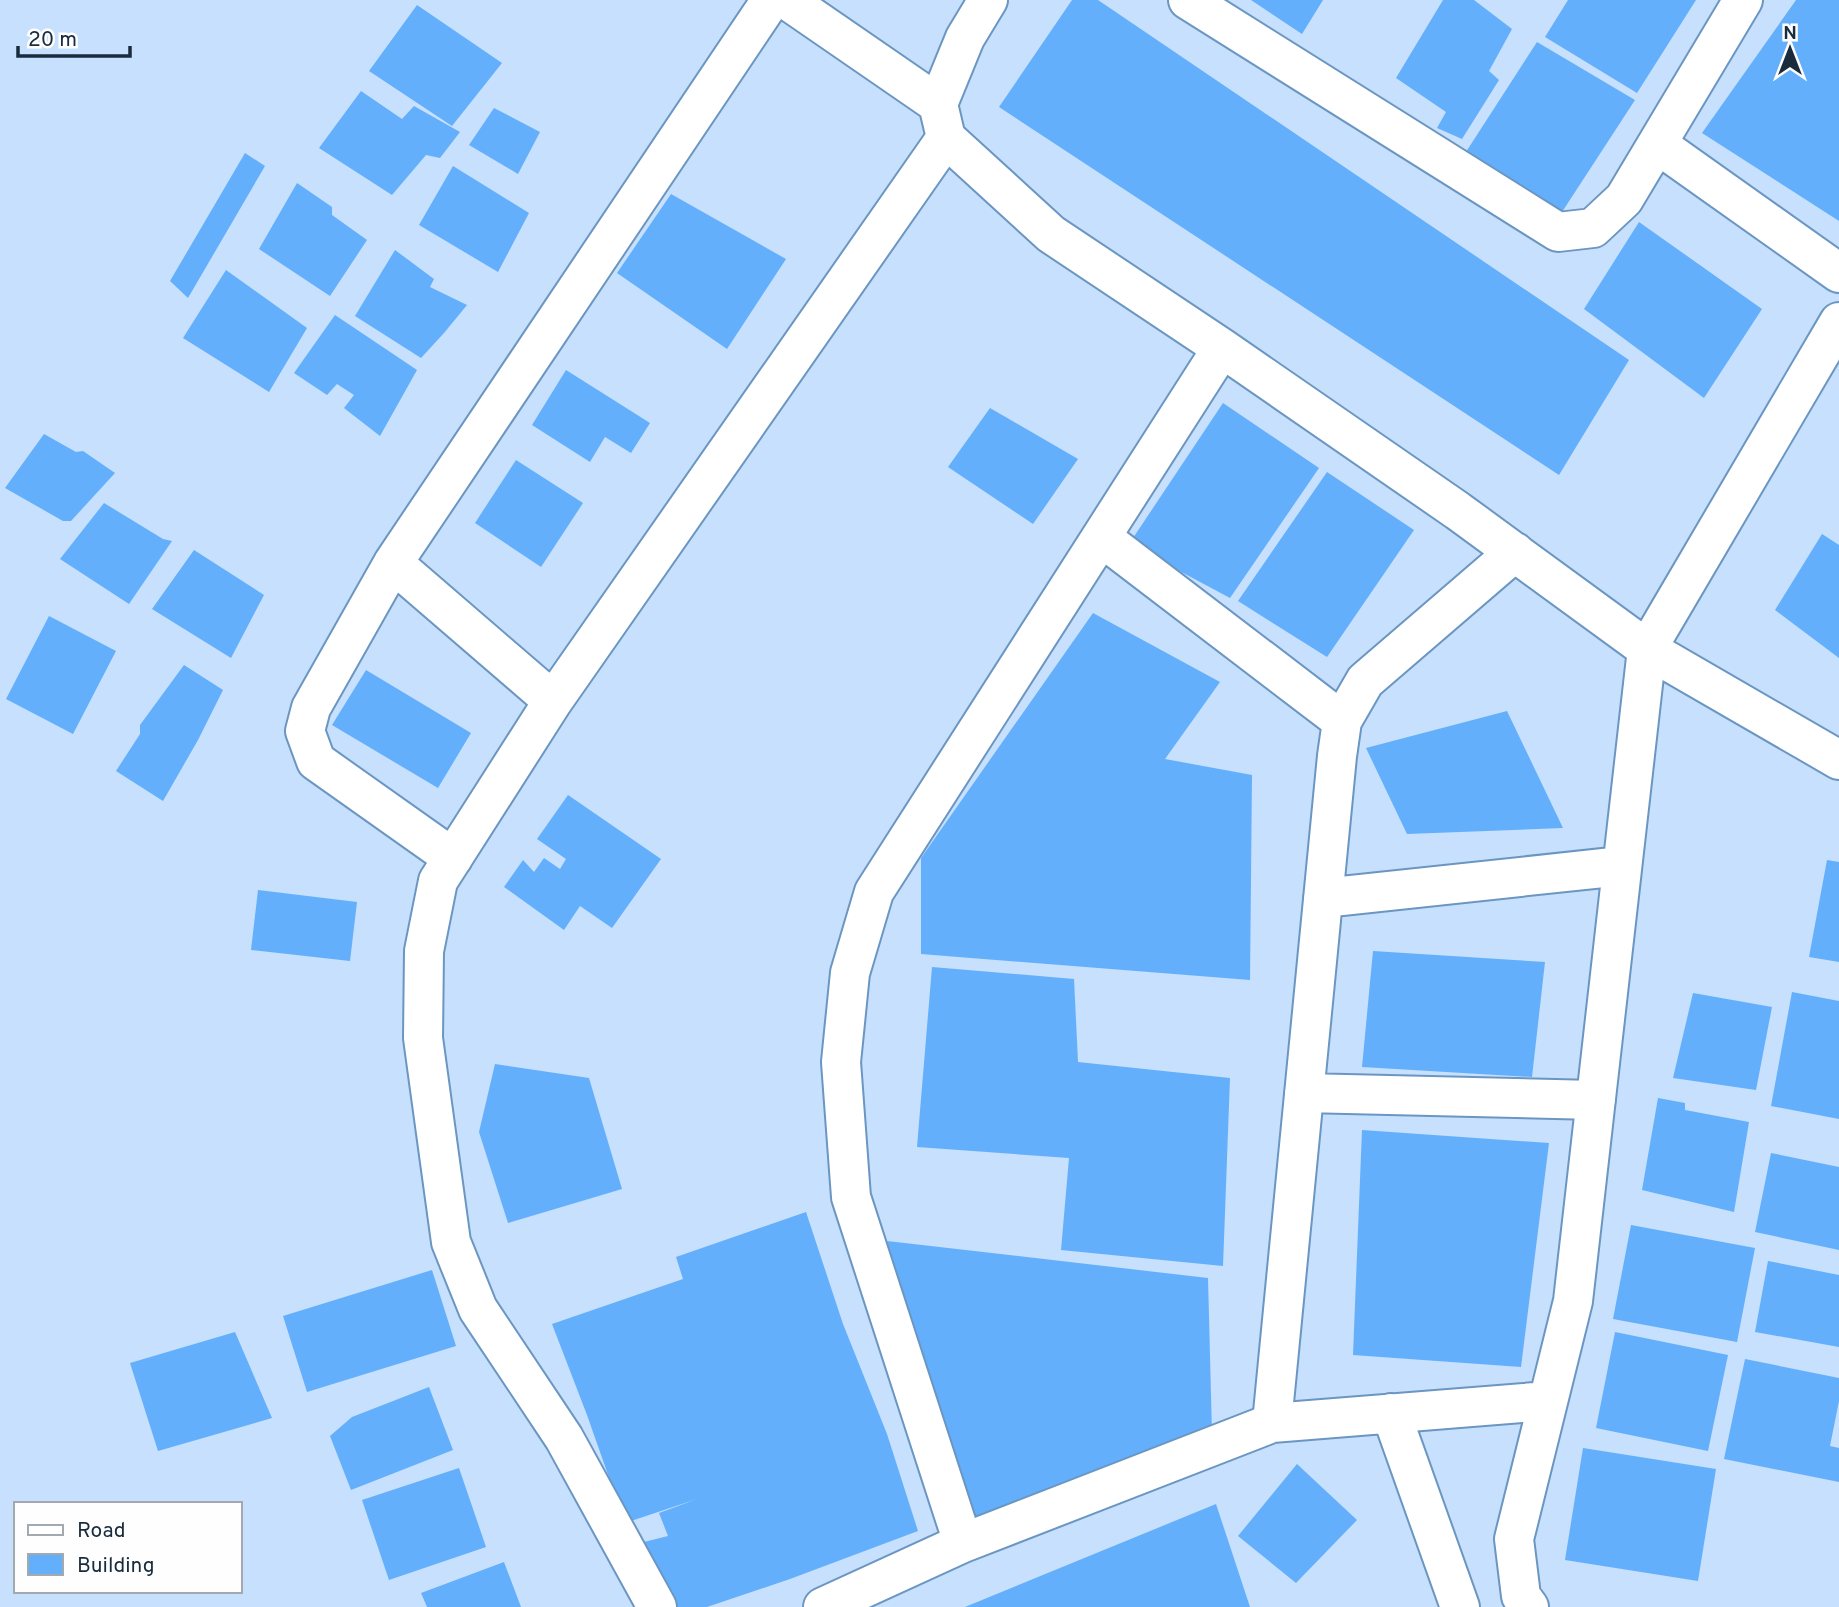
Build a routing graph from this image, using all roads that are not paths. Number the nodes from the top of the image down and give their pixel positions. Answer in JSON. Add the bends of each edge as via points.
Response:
{"nodes":[{"id":1,"x":771,"y":0,"type":"edge"},
{"id":2,"x":787,"y":0,"type":"edge"},
{"id":3,"x":988,"y":0,"type":"edge"},
{"id":4,"x":1188,"y":0,"type":"edge"},
{"id":5,"x":1743,"y":0,"type":"edge"},
{"id":6,"x":942,"y":121,"type":"junction"},
{"id":7,"x":1657,"y":144,"type":"junction"},
{"id":8,"x":1839,"y":273,"type":"edge"},
{"id":9,"x":1839,"y":322,"type":"edge"},
{"id":10,"x":1222,"y":348,"type":"junction"},
{"id":11,"x":1101,"y":537,"type":"junction"},
{"id":12,"x":1515,"y":552,"type":"junction"},
{"id":13,"x":393,"y":563,"type":"junction"},
{"id":14,"x":1647,"y":649,"type":"junction"},
{"id":15,"x":553,"y":701,"type":"junction"},
{"id":16,"x":1342,"y":721,"type":"junction"},
{"id":17,"x":1839,"y":760,"type":"edge"},
{"id":18,"x":453,"y":858,"type":"junction"},
{"id":19,"x":1622,"y":866,"type":"junction"},
{"id":20,"x":1323,"y":898,"type":"junction"},
{"id":21,"x":1304,"y":1093,"type":"junction"},
{"id":22,"x":1595,"y":1100,"type":"junction"},
{"id":23,"x":1548,"y":1401,"type":"junction"},
{"id":24,"x":1391,"y":1413,"type":"junction"},
{"id":25,"x":1272,"y":1423,"type":"junction"},
{"id":26,"x":963,"y":1543,"type":"junction"},
{"id":27,"x":1521,"y":1604,"type":"edge"},
{"id":28,"x":657,"y":1607,"type":"edge"},
{"id":29,"x":823,"y":1607,"type":"edge"},
{"id":30,"x":1460,"y":1607,"type":"edge"}],
"edges":[{"from":1,"to":13,"type":"street"},
{"from":2,"to":6,"type":"street"},
{"from":3,"to":6,"type":"street","via":[[965,38]]},
{"from":4,"to":7,"type":"street","via":[[1558,232],[1593,228],[1624,199]]},
{"from":5,"to":7,"type":"street"},
{"from":6,"to":10,"type":"street","via":[[1051,234]]},
{"from":6,"to":15,"type":"street"},
{"from":7,"to":8,"type":"street"},
{"from":9,"to":14,"type":"street"},
{"from":10,"to":11,"type":"street"},
{"from":10,"to":12,"type":"street"},
{"from":11,"to":16,"type":"street"},
{"from":11,"to":26,"type":"street","via":[[874,892],[850,973],[841,1062],[851,1197]]},
{"from":12,"to":14,"type":"street"},
{"from":12,"to":16,"type":"street","via":[[1365,681]]},
{"from":13,"to":15,"type":"street"},
{"from":13,"to":18,"type":"street","via":[[311,708],[305,731],[316,761]]},
{"from":14,"to":17,"type":"street"},
{"from":14,"to":19,"type":"street"},
{"from":15,"to":18,"type":"street"},
{"from":16,"to":20,"type":"street"},
{"from":18,"to":28,"type":"street","via":[[438,881],[424,951],[423,1025],[451,1242],[478,1309],[564,1438]]},
{"from":19,"to":20,"type":"street"},
{"from":19,"to":22,"type":"street"},
{"from":20,"to":21,"type":"street"},
{"from":21,"to":22,"type":"street"},
{"from":21,"to":25,"type":"street"},
{"from":22,"to":23,"type":"street","via":[[1573,1301]]},
{"from":23,"to":24,"type":"street"},
{"from":23,"to":27,"type":"street","via":[[1514,1539]]},
{"from":24,"to":25,"type":"street"},
{"from":24,"to":30,"type":"street"},
{"from":25,"to":26,"type":"street"},
{"from":26,"to":29,"type":"street"}]}
